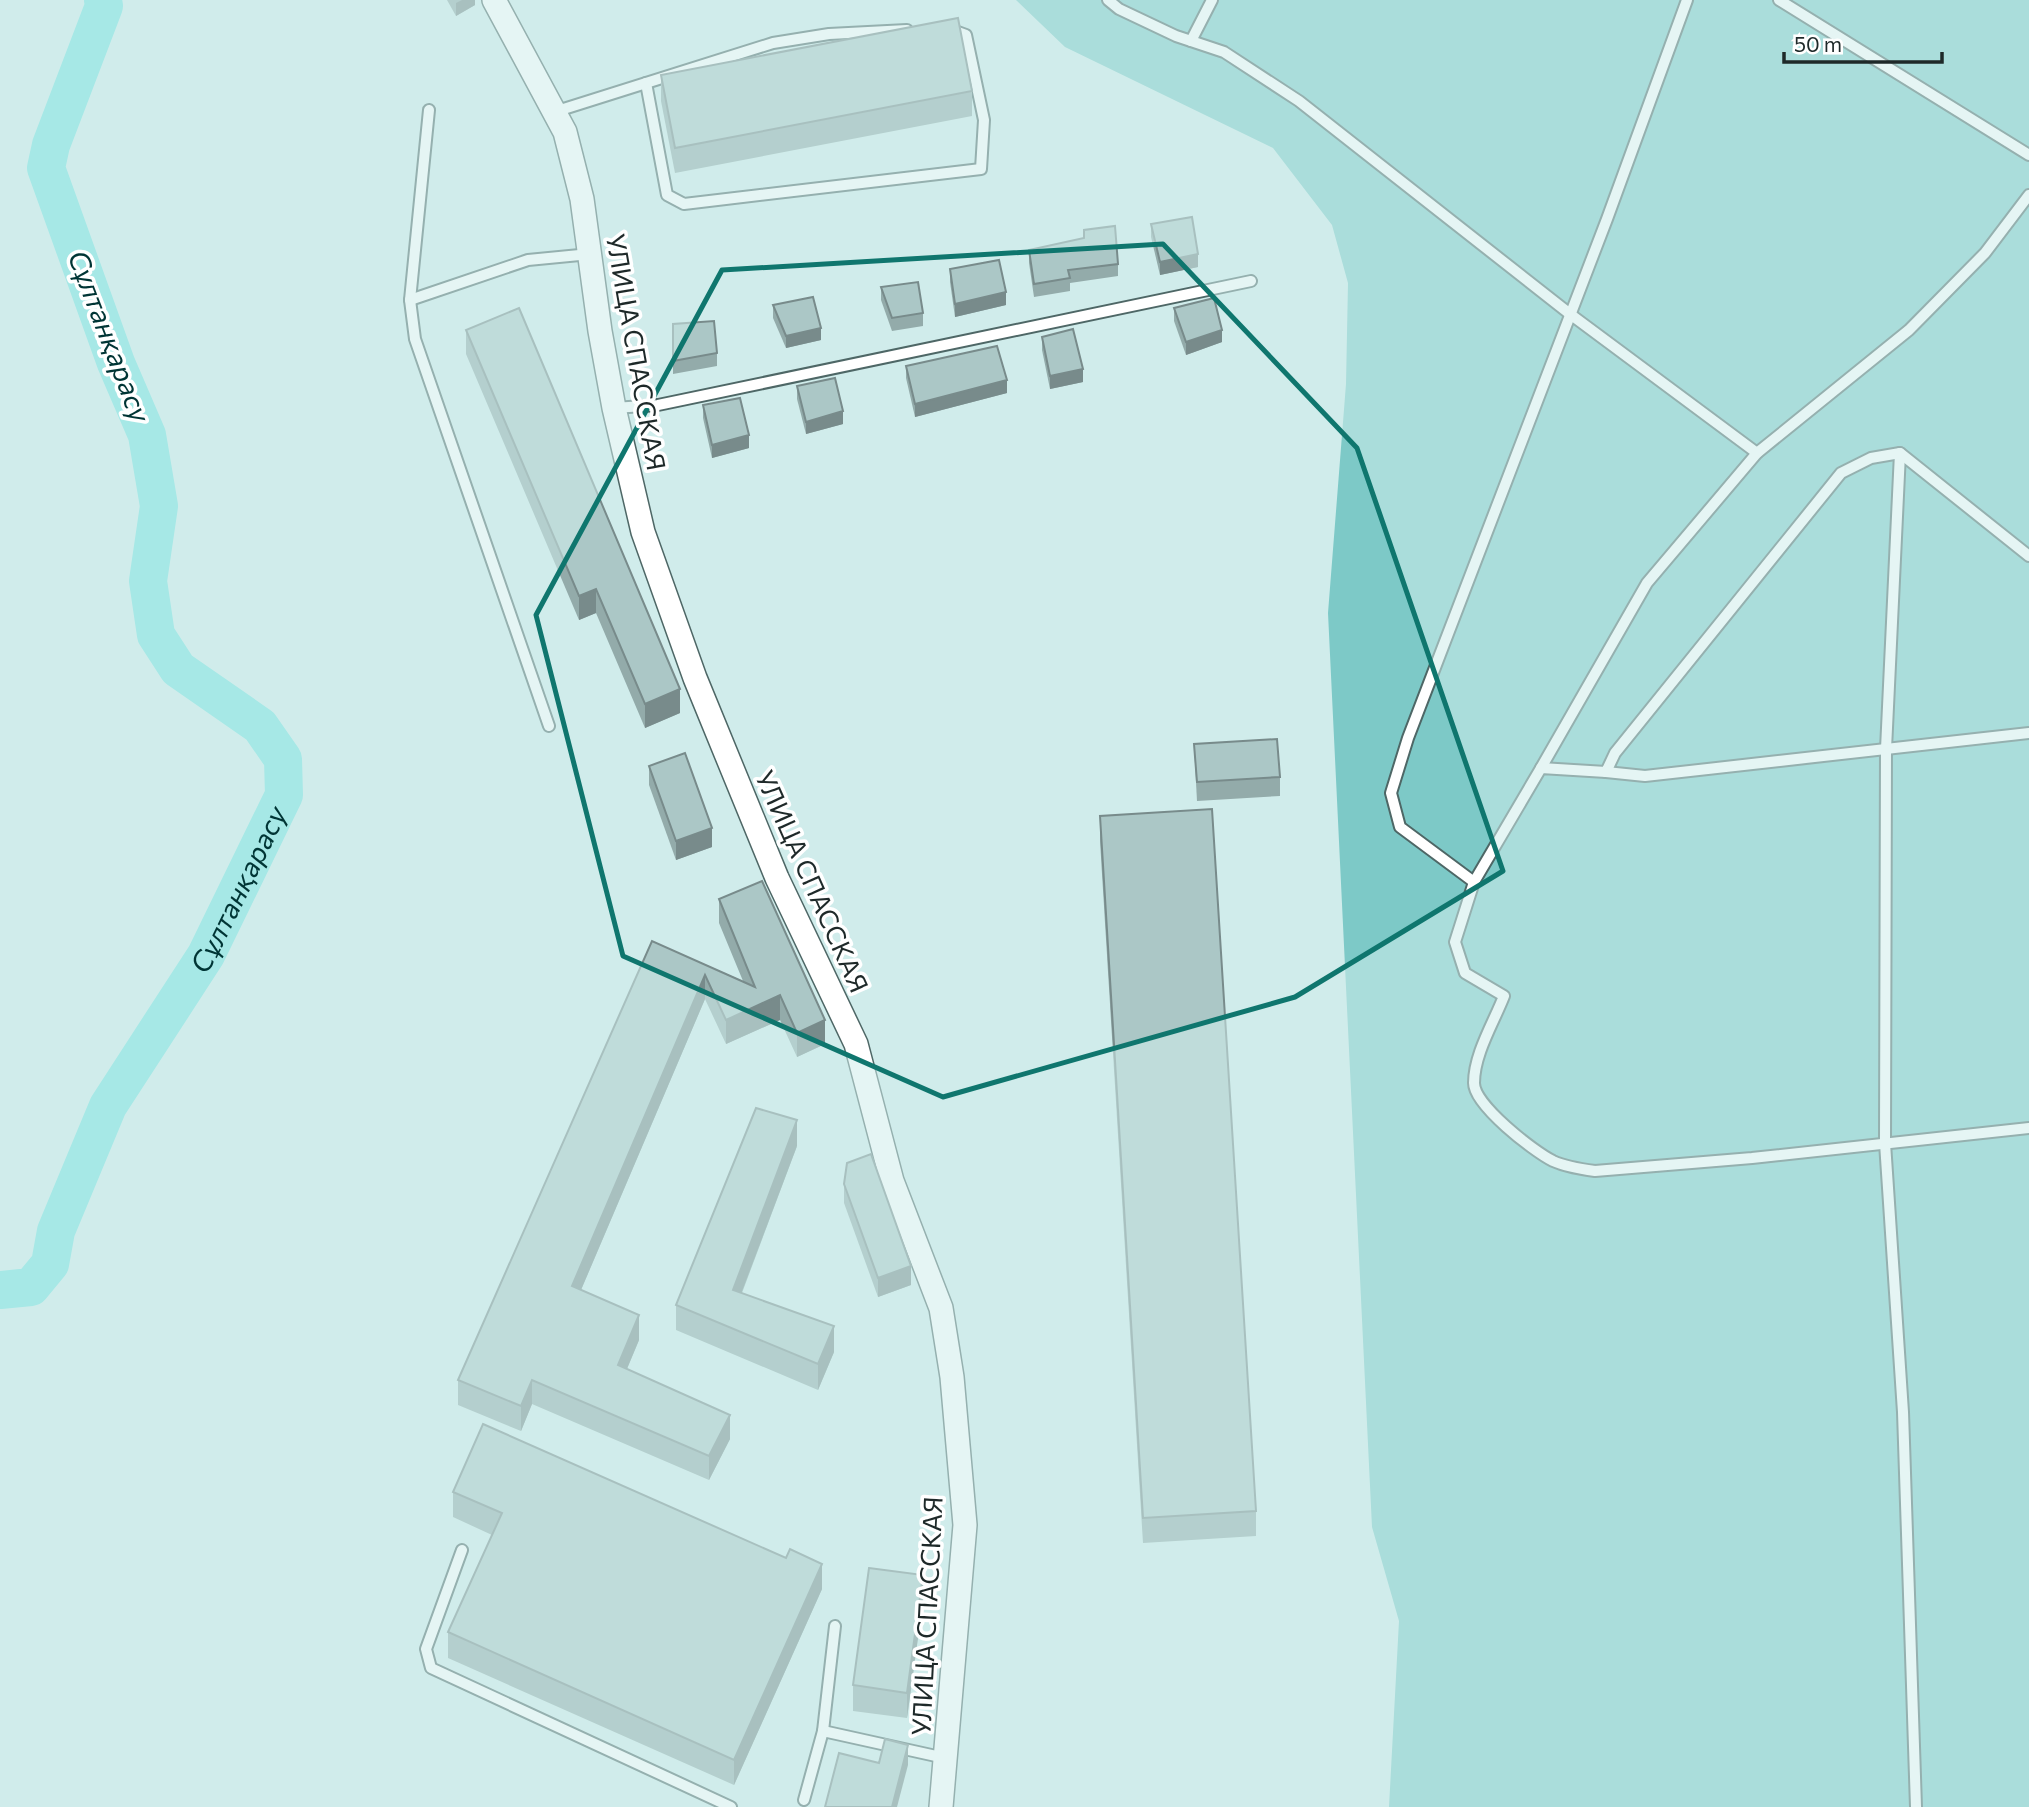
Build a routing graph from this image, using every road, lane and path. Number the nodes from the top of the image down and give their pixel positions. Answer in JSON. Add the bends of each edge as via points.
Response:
{"nodes":[{"id":1,"x":494,"y":0,"type":"edge"},
{"id":2,"x":1108,"y":0,"type":"edge"},
{"id":3,"x":1212,"y":0,"type":"edge"},
{"id":4,"x":1687,"y":0,"type":"edge"},
{"id":5,"x":1779,"y":0,"type":"edge"},
{"id":6,"x":925,"y":29,"type":"edge"},
{"id":7,"x":939,"y":29,"type":"edge"},
{"id":8,"x":1191,"y":41,"type":"junction"},
{"id":9,"x":646,"y":83,"type":"junction"},
{"id":10,"x":429,"y":110,"type":"dead end"},
{"id":11,"x":554,"y":113,"type":"junction"},
{"id":12,"x":2029,"y":155,"type":"edge"},
{"id":13,"x":2029,"y":195,"type":"edge"},
{"id":14,"x":590,"y":254,"type":"junction"},
{"id":15,"x":1251,"y":281,"type":"dead end"},
{"id":16,"x":410,"y":300,"type":"junction"},
{"id":17,"x":1570,"y":314,"type":"junction"},
{"id":18,"x":614,"y":408,"type":"junction"},
{"id":19,"x":1757,"y":453,"type":"junction"},
{"id":20,"x":1900,"y":453,"type":"junction"},
{"id":21,"x":2029,"y":556,"type":"edge"},
{"id":22,"x":550,"y":726,"type":"dead end"},
{"id":23,"x":2029,"y":733,"type":"edge"},
{"id":24,"x":1886,"y":749,"type":"junction"},
{"id":25,"x":1541,"y":768,"type":"junction"},
{"id":26,"x":1606,"y":772,"type":"junction"},
{"id":27,"x":1474,"y":881,"type":"junction"},
{"id":28,"x":2029,"y":1128,"type":"edge"},
{"id":29,"x":1885,"y":1143,"type":"junction"},
{"id":30,"x":463,"y":1550,"type":"dead end"},
{"id":31,"x":835,"y":1626,"type":"dead end"},
{"id":32,"x":823,"y":1731,"type":"junction"},
{"id":33,"x":945,"y":1758,"type":"junction"},
{"id":34,"x":804,"y":1800,"type":"dead end"},
{"id":35,"x":730,"y":1807,"type":"edge"},
{"id":36,"x":941,"y":1807,"type":"edge"},
{"id":37,"x":1916,"y":1807,"type":"edge"}],
"edges":[{"from":1,"to":11,"type":"street","name":"УЛИЦА СПАССКАЯ"},
{"from":2,"to":8,"type":"lane"},
{"from":3,"to":8,"type":"lane"},
{"from":4,"to":17,"type":"lane"},
{"from":5,"to":12,"type":"lane"},
{"from":6,"to":9,"type":"lane","via":[[829,34],[773,43]]},
{"from":7,"to":9,"type":"lane","via":[[953,28],[967,35],[984,120],[981,169],[684,204],[667,195]]},
{"from":8,"to":17,"type":"lane","via":[[1224,52],[1299,101]]},
{"from":9,"to":11,"type":"lane"},
{"from":10,"to":16,"type":"lane"},
{"from":11,"to":14,"type":"street","name":"УЛИЦА СПАССКАЯ","via":[[565,132]]},
{"from":13,"to":19,"type":"lane","via":[[1985,253],[1909,330]]},
{"from":14,"to":16,"type":"lane","via":[[528,260]]},
{"from":14,"to":18,"type":"street","name":"УЛИЦА СПАССКАЯ"},
{"from":15,"to":18,"type":"lane","via":[[658,405]]},
{"from":16,"to":22,"type":"lane","via":[[415,339]]},
{"from":17,"to":19,"type":"lane"},
{"from":17,"to":27,"type":"lane","via":[[1453,617],[1391,793],[1400,827]]},
{"from":18,"to":33,"type":"street","name":"УЛИЦА СПАССКАЯ","via":[[643,532],[695,678],[777,878],[856,1044],[892,1181],[942,1308],[965,1525]]},
{"from":19,"to":25,"type":"lane","via":[[1647,583]]},
{"from":20,"to":21,"type":"lane"},
{"from":20,"to":24,"type":"lane"},
{"from":20,"to":26,"type":"lane","via":[[1871,458],[1841,472],[1615,752]]},
{"from":23,"to":24,"type":"lane"},
{"from":24,"to":26,"type":"lane","via":[[1645,776]]},
{"from":24,"to":29,"type":"lane"},
{"from":25,"to":26,"type":"lane"},
{"from":25,"to":27,"type":"lane"},
{"from":27,"to":29,"type":"lane","via":[[1455,942],[1465,973],[1504,996],[1476,1068],[1474,1086],[1483,1105],[1552,1160],[1595,1171]]},
{"from":28,"to":29,"type":"lane"},
{"from":29,"to":37,"type":"lane","via":[[1903,1412]]},
{"from":30,"to":35,"type":"lane","via":[[426,1649],[431,1668]]},
{"from":31,"to":32,"type":"lane"},
{"from":32,"to":33,"type":"lane"},
{"from":32,"to":34,"type":"lane"},
{"from":33,"to":36,"type":"street","name":"УЛИЦА СПАССКАЯ"}]}
